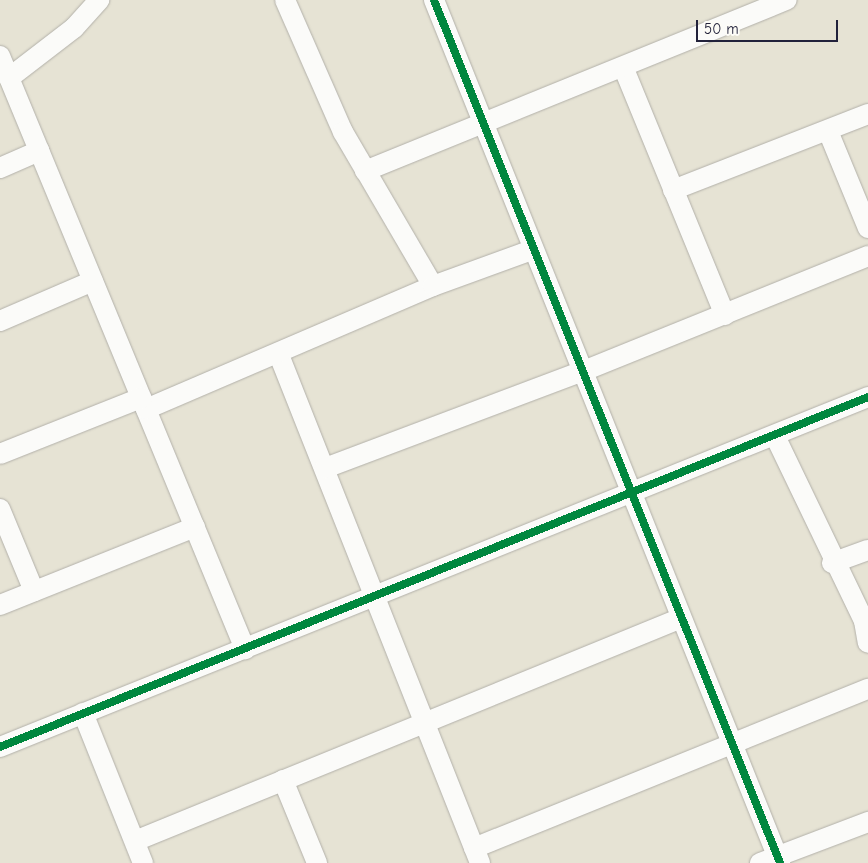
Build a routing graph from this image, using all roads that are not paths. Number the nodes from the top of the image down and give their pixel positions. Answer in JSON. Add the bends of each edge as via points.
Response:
{"nodes":[{"id":1,"x":99,"y":0,"type":"edge"},
{"id":2,"x":285,"y":0,"type":"edge"},
{"id":3,"x":787,"y":0,"type":"edge"},
{"id":4,"x":437,"y":1,"type":"edge"},
{"id":5,"x":0,"y":56,"type":"edge"},
{"id":6,"x":624,"y":69,"type":"junction"},
{"id":7,"x":9,"y":78,"type":"junction"},
{"id":8,"x":868,"y":114,"type":"edge"},
{"id":9,"x":483,"y":125,"type":"junction"},
{"id":10,"x":828,"y":131,"type":"junction"},
{"id":11,"x":39,"y":151,"type":"junction"},
{"id":12,"x":0,"y":168,"type":"edge"},
{"id":13,"x":365,"y":171,"type":"junction"},
{"id":14,"x":674,"y":190,"type":"junction"},
{"id":15,"x":868,"y":228,"type":"edge"},
{"id":16,"x":532,"y":250,"type":"junction"},
{"id":17,"x":868,"y":256,"type":"edge"},
{"id":18,"x":93,"y":281,"type":"junction"},
{"id":19,"x":433,"y":286,"type":"junction"},
{"id":20,"x":725,"y":315,"type":"junction"},
{"id":21,"x":0,"y":321,"type":"edge"},
{"id":22,"x":279,"y":355,"type":"junction"},
{"id":23,"x":581,"y":372,"type":"junction"},
{"id":24,"x":868,"y":396,"type":"edge"},
{"id":25,"x":144,"y":404,"type":"junction"},
{"id":26,"x":775,"y":436,"type":"junction"},
{"id":27,"x":0,"y":454,"type":"edge"},
{"id":28,"x":325,"y":468,"type":"junction"},
{"id":29,"x":630,"y":495,"type":"junction"},
{"id":30,"x":0,"y":509,"type":"edge"},
{"id":31,"x":195,"y":527,"type":"junction"},
{"id":32,"x":868,"y":550,"type":"edge"},
{"id":33,"x":832,"y":563,"type":"junction"},
{"id":34,"x":34,"y":591,"type":"junction"},
{"id":35,"x":376,"y":596,"type":"junction"},
{"id":36,"x":0,"y":605,"type":"edge"},
{"id":37,"x":679,"y":619,"type":"junction"},
{"id":38,"x":868,"y":643,"type":"edge"},
{"id":39,"x":245,"y":649,"type":"junction"},
{"id":40,"x":868,"y":689,"type":"edge"},
{"id":41,"x":83,"y":713,"type":"junction"},
{"id":42,"x":424,"y":723,"type":"junction"},
{"id":43,"x":730,"y":741,"type":"junction"},
{"id":44,"x":0,"y":747,"type":"edge"},
{"id":45,"x":283,"y":780,"type":"junction"},
{"id":46,"x":868,"y":822,"type":"edge"},
{"id":47,"x":135,"y":841,"type":"junction"},
{"id":48,"x":477,"y":855,"type":"edge"},
{"id":49,"x":772,"y":861,"type":"edge"},
{"id":50,"x":143,"y":863,"type":"edge"},
{"id":51,"x":317,"y":863,"type":"edge"}],
"edges":[{"from":1,"to":7,"type":"street","via":[[74,28]]},
{"from":2,"to":13,"type":"street"},
{"from":3,"to":6,"type":"street"},
{"from":4,"to":9,"type":"street"},
{"from":5,"to":7,"type":"street"},
{"from":6,"to":9,"type":"street"},
{"from":6,"to":14,"type":"street"},
{"from":7,"to":11,"type":"street"},
{"from":8,"to":10,"type":"street"},
{"from":9,"to":13,"type":"street"},
{"from":9,"to":16,"type":"street"},
{"from":10,"to":14,"type":"street"},
{"from":10,"to":15,"type":"street"},
{"from":11,"to":12,"type":"street"},
{"from":11,"to":18,"type":"street"},
{"from":13,"to":19,"type":"street"},
{"from":14,"to":20,"type":"street"},
{"from":16,"to":19,"type":"street"},
{"from":16,"to":23,"type":"street"},
{"from":17,"to":20,"type":"street"},
{"from":18,"to":21,"type":"street"},
{"from":18,"to":25,"type":"street"},
{"from":19,"to":22,"type":"street"},
{"from":20,"to":23,"type":"street"},
{"from":22,"to":25,"type":"street"},
{"from":22,"to":28,"type":"street"},
{"from":23,"to":28,"type":"street"},
{"from":23,"to":29,"type":"street"},
{"from":24,"to":26,"type":"street"},
{"from":25,"to":27,"type":"street"},
{"from":25,"to":31,"type":"street"},
{"from":26,"to":29,"type":"street"},
{"from":26,"to":33,"type":"street"},
{"from":28,"to":35,"type":"street"},
{"from":29,"to":35,"type":"street"},
{"from":29,"to":37,"type":"street"},
{"from":30,"to":34,"type":"street"},
{"from":31,"to":34,"type":"street"},
{"from":31,"to":39,"type":"street"},
{"from":32,"to":33,"type":"street"},
{"from":33,"to":38,"type":"street","via":[[864,621]]},
{"from":34,"to":36,"type":"street"},
{"from":35,"to":39,"type":"street"},
{"from":35,"to":42,"type":"street"},
{"from":37,"to":42,"type":"street"},
{"from":37,"to":43,"type":"street"},
{"from":39,"to":41,"type":"street"},
{"from":40,"to":43,"type":"street"},
{"from":41,"to":44,"type":"street"},
{"from":41,"to":47,"type":"street"},
{"from":42,"to":45,"type":"street"},
{"from":42,"to":48,"type":"street"},
{"from":43,"to":48,"type":"street"},
{"from":43,"to":49,"type":"street"},
{"from":45,"to":47,"type":"street"},
{"from":45,"to":51,"type":"street"},
{"from":46,"to":49,"type":"street"},
{"from":47,"to":50,"type":"street"}]}
